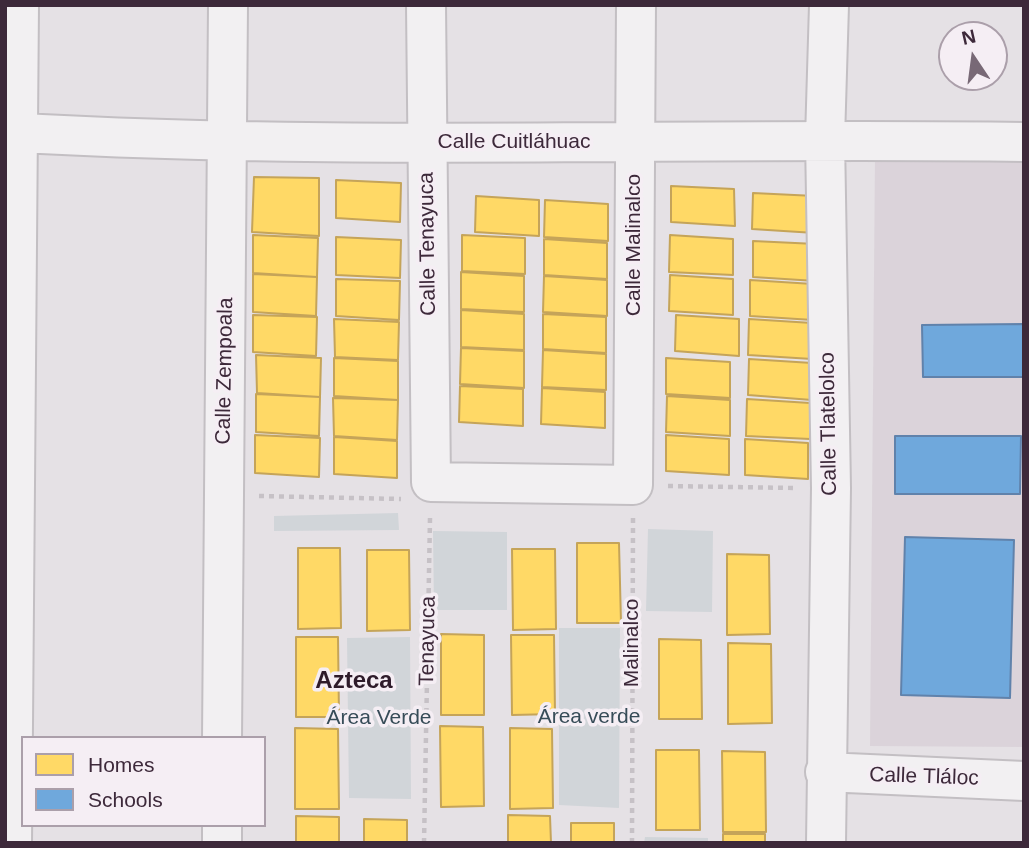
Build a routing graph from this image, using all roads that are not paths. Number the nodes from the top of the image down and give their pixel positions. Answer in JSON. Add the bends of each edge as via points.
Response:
{"nodes":[{"id":1,"x":19,"y":5,"type":"edge"},
{"id":2,"x":228,"y":5,"type":"edge"},
{"id":3,"x":426,"y":5,"type":"edge"},
{"id":4,"x":636,"y":5,"type":"edge"},
{"id":5,"x":829,"y":5,"type":"edge"},
{"id":6,"x":12,"y":133,"type":"edge"},
{"id":7,"x":229,"y":138,"type":"junction"},
{"id":8,"x":825,"y":139,"type":"junction"},
{"id":9,"x":427,"y":142,"type":"junction"},
{"id":10,"x":635,"y":142,"type":"junction"},
{"id":11,"x":1024,"y":142,"type":"edge"},
{"id":12,"x":633,"y":485,"type":"joint"},
{"id":13,"x":222,"y":736,"type":"edge"},
{"id":14,"x":825,"y":772,"type":"junction"},
{"id":15,"x":1024,"y":781,"type":"edge"},
{"id":16,"x":12,"y":843,"type":"edge"},
{"id":17,"x":826,"y":843,"type":"edge"}],
"edges":[{"from":1,"to":6,"type":"street"},
{"from":2,"to":7,"type":"street","name":"Calle Zempoala"},
{"from":3,"to":9,"type":"street","name":"Calle Tenayuca"},
{"from":4,"to":10,"type":"street","name":"Calle Malinalco"},
{"from":5,"to":8,"type":"street","name":"Calle Tlatelolco"},
{"from":6,"to":7,"type":"street","name":"Calle Cuitláhuac"},
{"from":6,"to":16,"type":"street"},
{"from":7,"to":9,"type":"street","name":"Calle Cuitláhuac"},
{"from":7,"to":13,"type":"street","name":"Calle Zempoala"},
{"from":8,"to":10,"type":"street","name":"Calle Cuitláhuac"},
{"from":8,"to":11,"type":"street","name":"Calle Cuitláhuac"},
{"from":8,"to":14,"type":"street","name":"Calle Tlatelolco","via":[[831,488]]},
{"from":9,"to":10,"type":"street","name":"Calle Cuitláhuac"},
{"from":9,"to":12,"type":"street","name":"Calle Tenayuca","via":[[431,491]]},
{"from":10,"to":12,"type":"street","name":"Calle Malinalco"},
{"from":14,"to":15,"type":"street","name":"Calle Tláloc"},
{"from":14,"to":17,"type":"street","name":"Calle Tlatelolco"}]}
